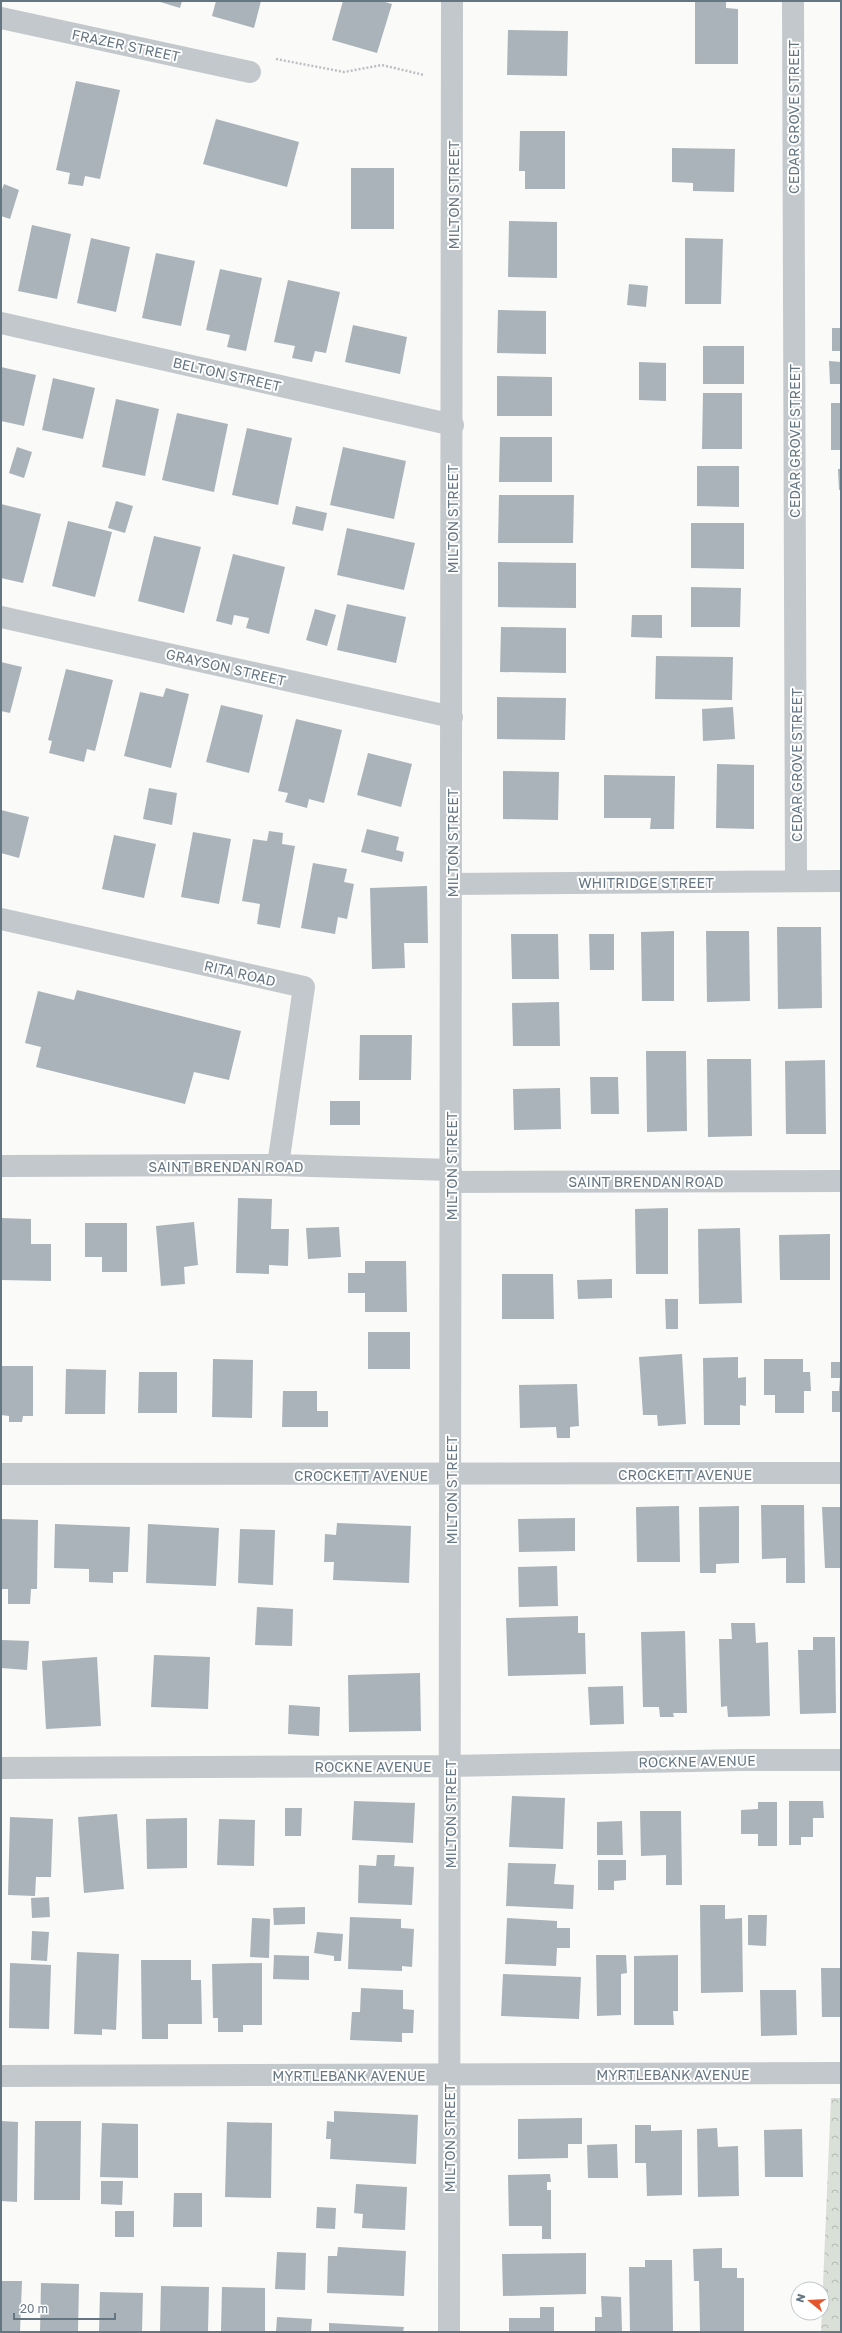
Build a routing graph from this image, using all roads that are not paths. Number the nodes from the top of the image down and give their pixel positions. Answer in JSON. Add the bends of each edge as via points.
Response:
{"nodes":[{"id":1,"x":452,"y":1,"type":"edge"},
{"id":2,"x":793,"y":1,"type":"edge"},
{"id":3,"x":1,"y":18,"type":"edge"},
{"id":4,"x":250,"y":72,"type":"road end"},
{"id":5,"x":1,"y":323,"type":"edge"},
{"id":6,"x":453,"y":425,"type":"junction"},
{"id":7,"x":1,"y":617,"type":"edge"},
{"id":8,"x":452,"y":717,"type":"junction"},
{"id":9,"x":796,"y":881,"type":"junction"},
{"id":10,"x":841,"y":881,"type":"edge"},
{"id":11,"x":452,"y":884,"type":"junction"},
{"id":12,"x":1,"y":919,"type":"edge"},
{"id":13,"x":278,"y":1165,"type":"junction"},
{"id":14,"x":1,"y":1166,"type":"edge"},
{"id":15,"x":451,"y":1176,"type":"junction"},
{"id":16,"x":841,"y":1181,"type":"edge"},
{"id":17,"x":841,"y":1473,"type":"edge"},
{"id":18,"x":1,"y":1474,"type":"edge"},
{"id":19,"x":450,"y":1475,"type":"junction"},
{"id":20,"x":841,"y":1760,"type":"edge"},
{"id":21,"x":450,"y":1766,"type":"junction"},
{"id":22,"x":1,"y":1768,"type":"edge"},
{"id":23,"x":841,"y":2073,"type":"edge"},
{"id":24,"x":449,"y":2075,"type":"junction"},
{"id":25,"x":1,"y":2076,"type":"edge"},
{"id":26,"x":449,"y":2332,"type":"edge"}],
"edges":[{"from":1,"to":6,"type":"street","name":"MILTON STREET"},
{"from":2,"to":9,"type":"street","name":"CEDAR GROVE STREET"},
{"from":3,"to":4,"type":"street","name":"FRAZER STREET"},
{"from":5,"to":6,"type":"street","name":"BELTON STREET"},
{"from":6,"to":8,"type":"street","name":"MILTON STREET"},
{"from":7,"to":8,"type":"street","name":"GRAYSON STREET"},
{"from":8,"to":11,"type":"street","name":"MILTON STREET"},
{"from":9,"to":10,"type":"street","name":"WHITRIDGE STREET"},
{"from":9,"to":11,"type":"street","name":"WHITRIDGE STREET"},
{"from":11,"to":15,"type":"street","name":"MILTON STREET"},
{"from":12,"to":13,"type":"street","name":"RITA ROAD","via":[[304,987]]},
{"from":13,"to":14,"type":"street","name":"SAINT BRENDAN ROAD"},
{"from":13,"to":15,"type":"street","name":"SAINT BRENDAN ROAD"},
{"from":15,"to":16,"type":"street","name":"SAINT BRENDAN ROAD"},
{"from":15,"to":19,"type":"street","name":"MILTON STREET"},
{"from":17,"to":19,"type":"street","name":"CROCKETT AVENUE"},
{"from":18,"to":19,"type":"street","name":"CROCKETT AVENUE"},
{"from":19,"to":21,"type":"street","name":"MILTON STREET"},
{"from":20,"to":21,"type":"street","name":"ROCKNE AVENUE"},
{"from":21,"to":22,"type":"street","name":"ROCKNE AVENUE"},
{"from":21,"to":24,"type":"street","name":"MILTON STREET"},
{"from":23,"to":24,"type":"street","name":"MYRTLEBANK AVENUE"},
{"from":24,"to":25,"type":"street","name":"MYRTLEBANK AVENUE"},
{"from":24,"to":26,"type":"street","name":"MILTON STREET"}]}
